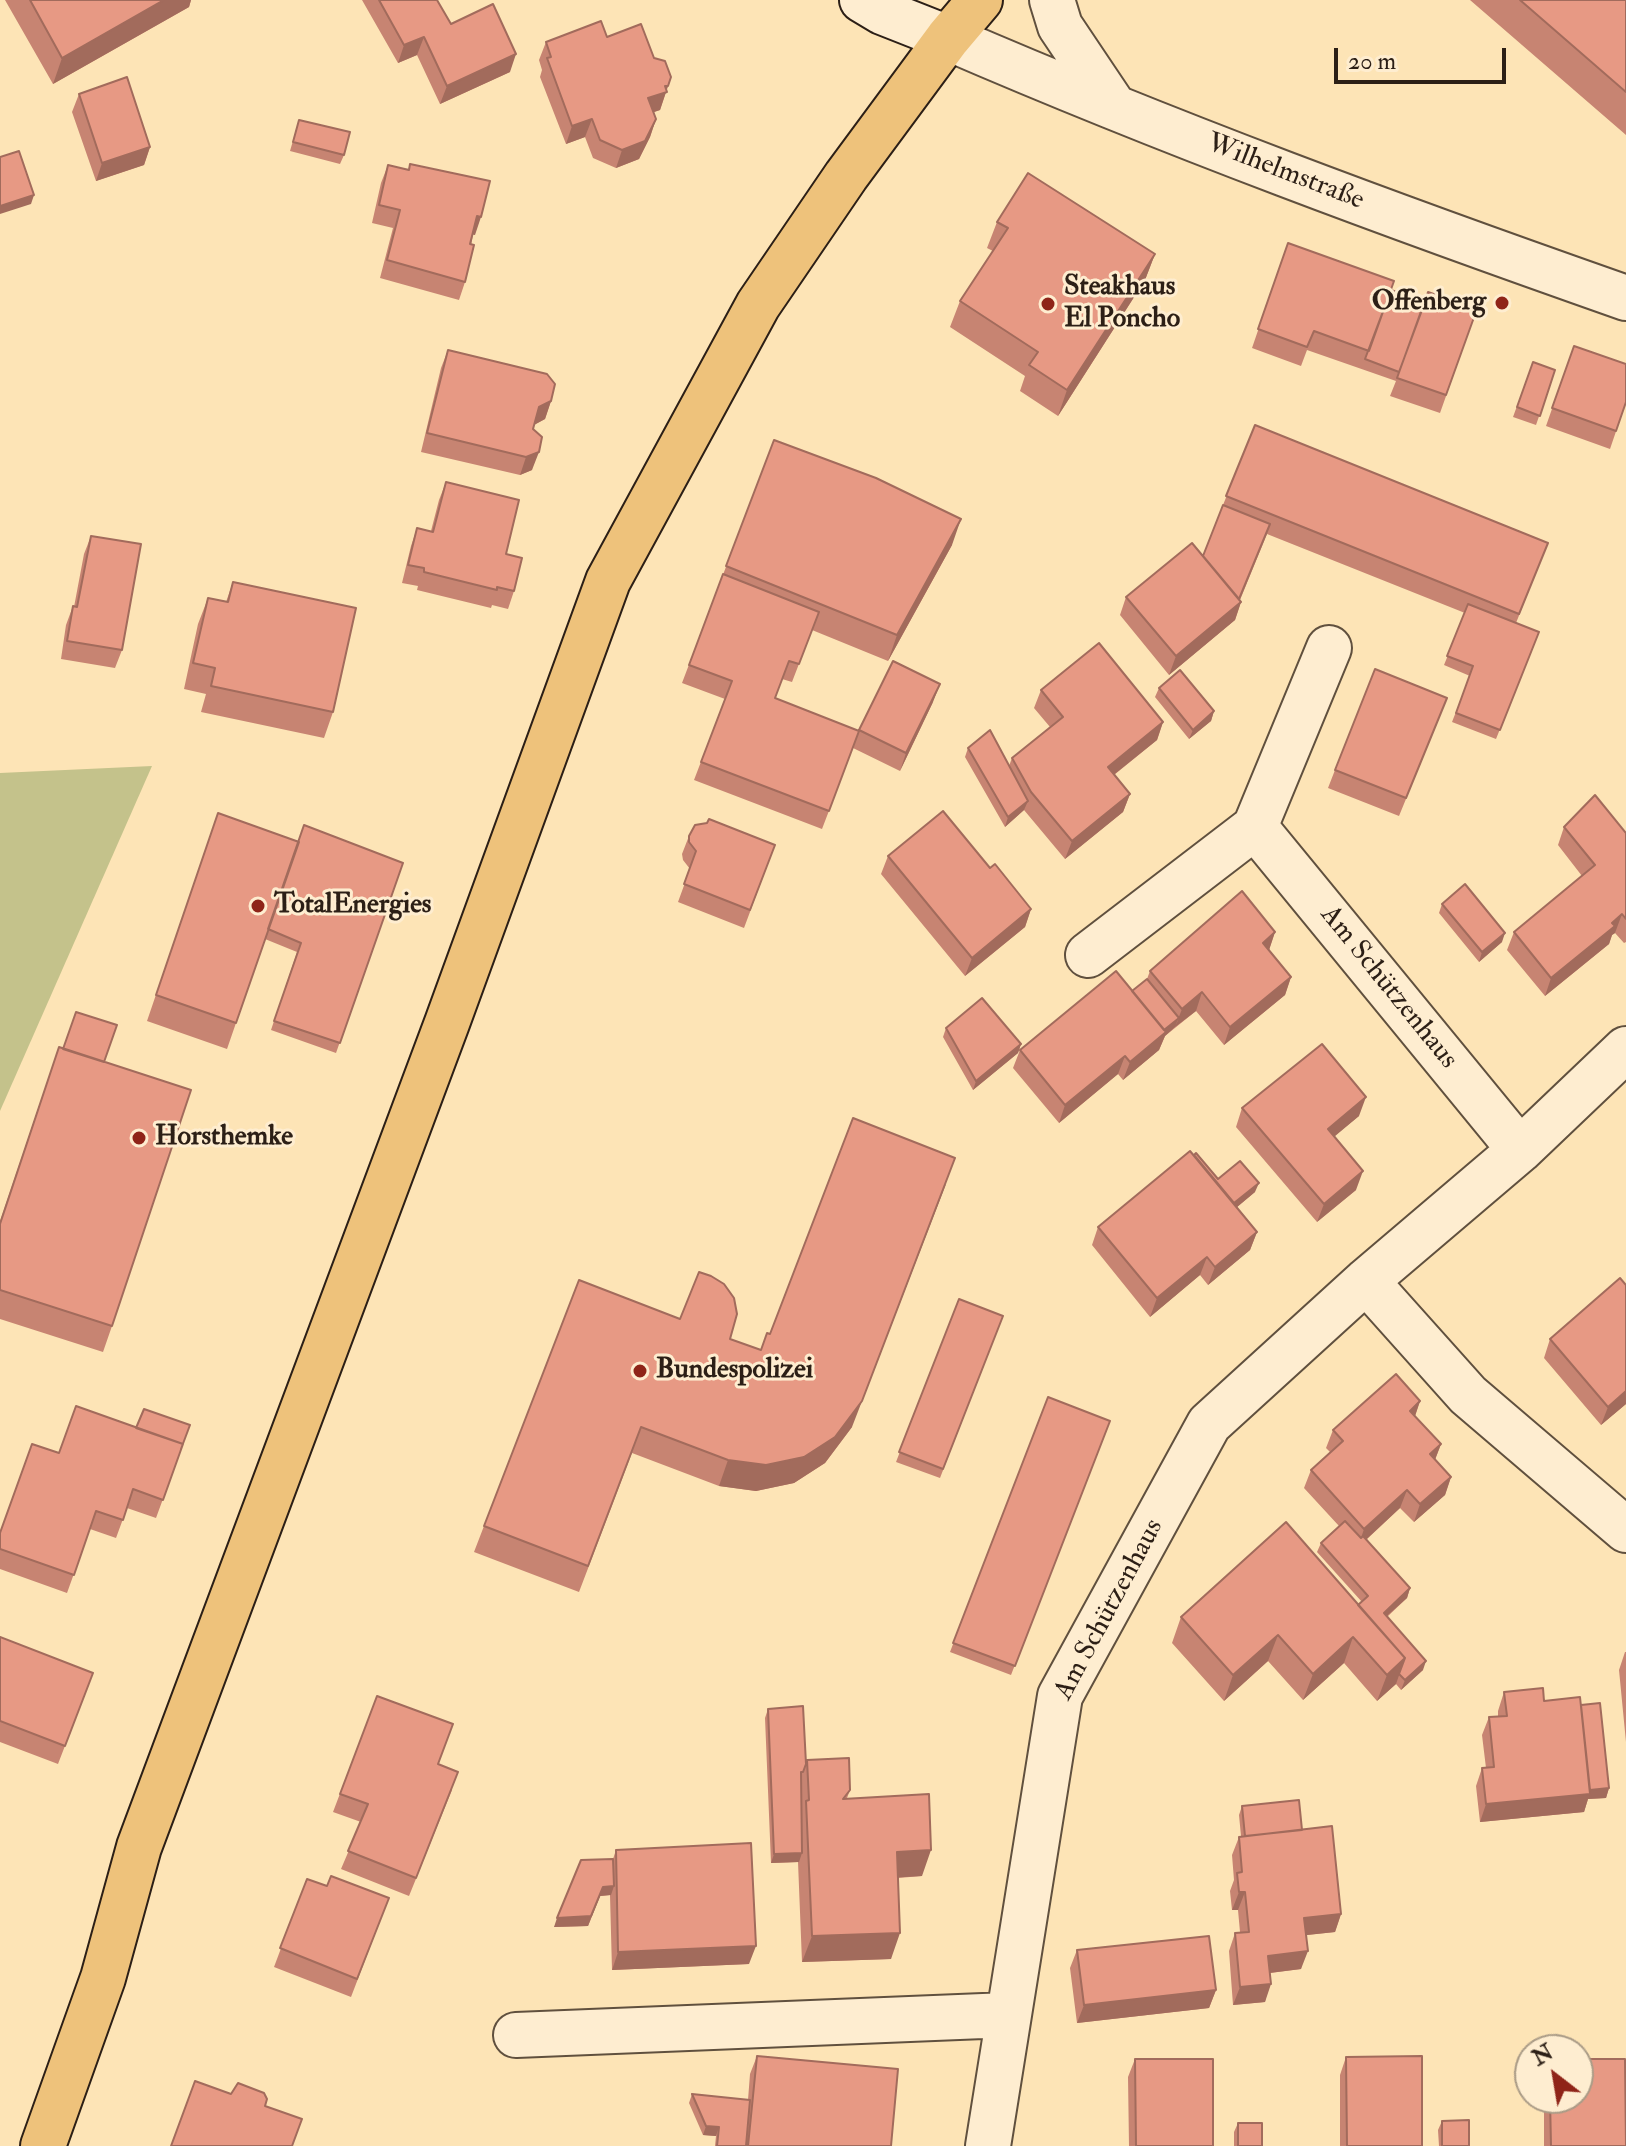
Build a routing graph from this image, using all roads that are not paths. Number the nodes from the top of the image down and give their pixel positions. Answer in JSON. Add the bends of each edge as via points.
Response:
{"nodes":[{"id":1,"x":862,"y":0,"type":"edge"},
{"id":2,"x":980,"y":0,"type":"edge"},
{"id":3,"x":1052,"y":0,"type":"edge"},
{"id":4,"x":948,"y":38,"type":"junction"},
{"id":5,"x":1113,"y":105,"type":"junction"},
{"id":6,"x":1626,"y":298,"type":"edge"},
{"id":7,"x":1329,"y":648,"type":"dead end"},
{"id":8,"x":1255,"y":827,"type":"junction"},
{"id":9,"x":1088,"y":955,"type":"dead end"},
{"id":10,"x":1626,"y":1049,"type":"edge"},
{"id":11,"x":1520,"y":1150,"type":"junction"},
{"id":12,"x":1366,"y":1281,"type":"junction"},
{"id":13,"x":1626,"y":1530,"type":"edge"},
{"id":14,"x":1008,"y":2015,"type":"junction"},
{"id":15,"x":516,"y":2035,"type":"dead end"},
{"id":16,"x":43,"y":2146,"type":"edge"},
{"id":17,"x":988,"y":2146,"type":"edge"}],
"edges":[{"from":1,"to":4,"type":"street","name":"Wilhelmstraße"},
{"from":2,"to":4,"type":"main road"},
{"from":3,"to":5,"type":"street","via":[[1060,26]]},
{"from":4,"to":5,"type":"street","name":"Wilhelmstraße"},
{"from":4,"to":16,"type":"main road","via":[[758,305],[608,581],[139,1847],[103,1978]]},
{"from":5,"to":6,"type":"street","name":"Wilhelmstraße"},
{"from":7,"to":8,"type":"street"},
{"from":8,"to":9,"type":"street"},
{"from":8,"to":11,"type":"street","name":"Am Schützenhaus"},
{"from":10,"to":11,"type":"street","name":"Am Schützenhaus"},
{"from":11,"to":12,"type":"street","name":"Am Schützenhaus"},
{"from":12,"to":13,"type":"street","via":[[1468,1395]]},
{"from":12,"to":14,"type":"street","name":"Am Schützenhaus","via":[[1209,1424],[1060,1696]]},
{"from":14,"to":15,"type":"street"},
{"from":14,"to":17,"type":"street","name":"Am Schützenhaus"}]}
